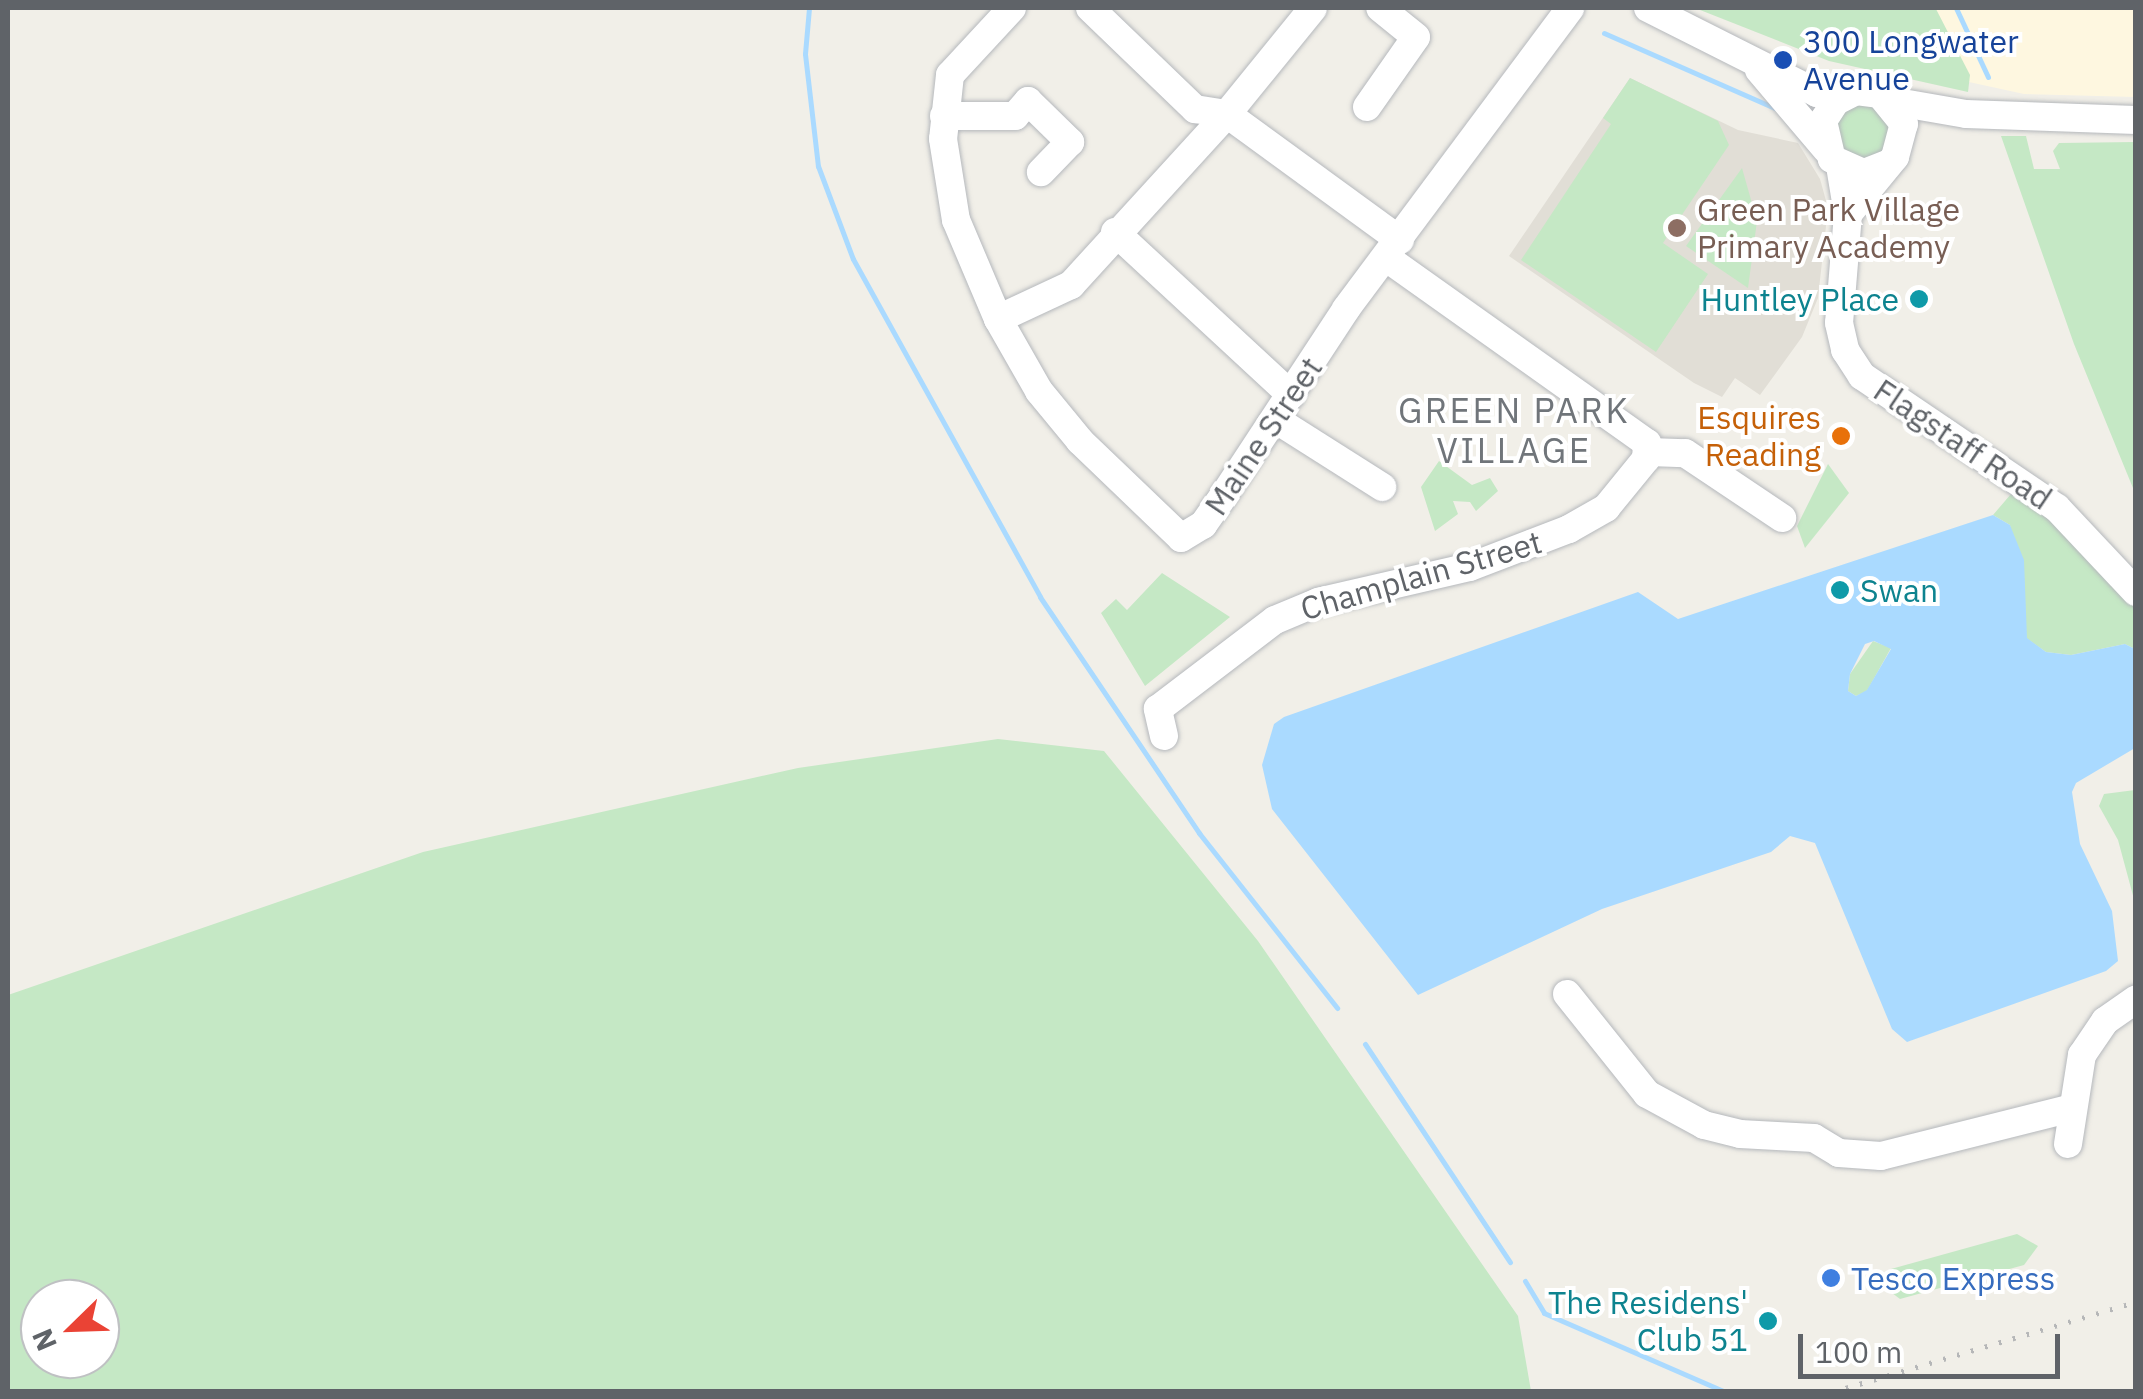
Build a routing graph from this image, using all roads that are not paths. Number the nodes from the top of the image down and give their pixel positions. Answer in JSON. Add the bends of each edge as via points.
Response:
{"nodes":[{"id":1,"x":1012,"y":8,"type":"edge"},
{"id":2,"x":1090,"y":8,"type":"edge"},
{"id":3,"x":1380,"y":8,"type":"edge"},
{"id":4,"x":1570,"y":8,"type":"edge"},
{"id":5,"x":1648,"y":8,"type":"edge"},
{"id":6,"x":1308,"y":9,"type":"edge"},
{"id":7,"x":1752,"y":61,"type":"junction"},
{"id":8,"x":1844,"y":95,"type":"junction"},
{"id":9,"x":1891,"y":102,"type":"junction"},
{"id":10,"x":1367,"y":108,"type":"dead end"},
{"id":11,"x":1227,"y":114,"type":"junction"},
{"id":12,"x":1966,"y":114,"type":"junction"},
{"id":13,"x":944,"y":116,"type":"junction"},
{"id":14,"x":2136,"y":120,"type":"edge"},
{"id":15,"x":1895,"y":156,"type":"junction"},
{"id":16,"x":1833,"y":157,"type":"junction"},
{"id":17,"x":1041,"y":172,"type":"dead end"},
{"id":18,"x":1848,"y":214,"type":"junction"},
{"id":19,"x":1115,"y":232,"type":"junction"},
{"id":20,"x":1394,"y":249,"type":"junction"},
{"id":21,"x":998,"y":319,"type":"junction"},
{"id":22,"x":1283,"y":407,"type":"junction"},
{"id":23,"x":1649,"y":452,"type":"junction"},
{"id":24,"x":1382,"y":487,"type":"dead end"},
{"id":25,"x":1782,"y":518,"type":"dead end"},
{"id":26,"x":2136,"y":592,"type":"edge"},
{"id":27,"x":1164,"y":736,"type":"dead end"},
{"id":28,"x":1566,"y":994,"type":"dead end"},
{"id":29,"x":2136,"y":999,"type":"edge"},
{"id":30,"x":2072,"y":1108,"type":"junction"},
{"id":31,"x":2068,"y":1144,"type":"dead end"}],
"edges":[{"from":1,"to":13,"type":"street","name":"Maine Street","via":[[950,76]]},
{"from":2,"to":11,"type":"street","via":[[1195,109]]},
{"from":3,"to":10,"type":"street","via":[[1416,37]]},
{"from":4,"to":20,"type":"street","name":"Maine Street"},
{"from":5,"to":7,"type":"street"},
{"from":6,"to":11,"type":"street"},
{"from":7,"to":8,"type":"street","via":[[1817,92]]},
{"from":7,"to":16,"type":"street"},
{"from":8,"to":9,"type":"street","via":[[1870,91]]},
{"from":8,"to":16,"type":"street","via":[[1823,121]]},
{"from":9,"to":12,"type":"street"},
{"from":9,"to":15,"type":"street","via":[[1904,124]]},
{"from":11,"to":19,"type":"street"},
{"from":11,"to":20,"type":"street"},
{"from":12,"to":14,"type":"street"},
{"from":12,"to":15,"type":"street"},
{"from":13,"to":17,"type":"street","via":[[1015,116],[1028,101],[1070,142]]},
{"from":13,"to":21,"type":"street","name":"Maine Street","via":[[956,220]]},
{"from":15,"to":16,"type":"street","via":[[1864,173]]},
{"from":15,"to":18,"type":"street"},
{"from":16,"to":18,"type":"street","name":"Flagstaff Road"},
{"from":18,"to":26,"type":"street","name":"Flagstaff Road","via":[[1838,323],[1862,376],[2058,508]]},
{"from":19,"to":21,"type":"street","via":[[1071,285]]},
{"from":19,"to":22,"type":"street"},
{"from":20,"to":22,"type":"street","name":"Maine Street"},
{"from":20,"to":23,"type":"street","via":[[1647,443]]},
{"from":21,"to":22,"type":"street","name":"Maine Street","via":[[1039,390],[1080,441],[1181,538],[1203,525]]},
{"from":22,"to":24,"type":"street"},
{"from":23,"to":25,"type":"street","via":[[1684,453]]},
{"from":23,"to":27,"type":"street","name":"Champlain Street","via":[[1614,500],[1569,530],[1470,567],[1318,602],[1274,620],[1158,709]]},
{"from":28,"to":30,"type":"street","via":[[1647,1094],[1704,1125],[1740,1134],[1814,1138],[1838,1153],[1881,1156]]},
{"from":29,"to":30,"type":"street","via":[[2090,1039]]},
{"from":30,"to":31,"type":"street"}]}
